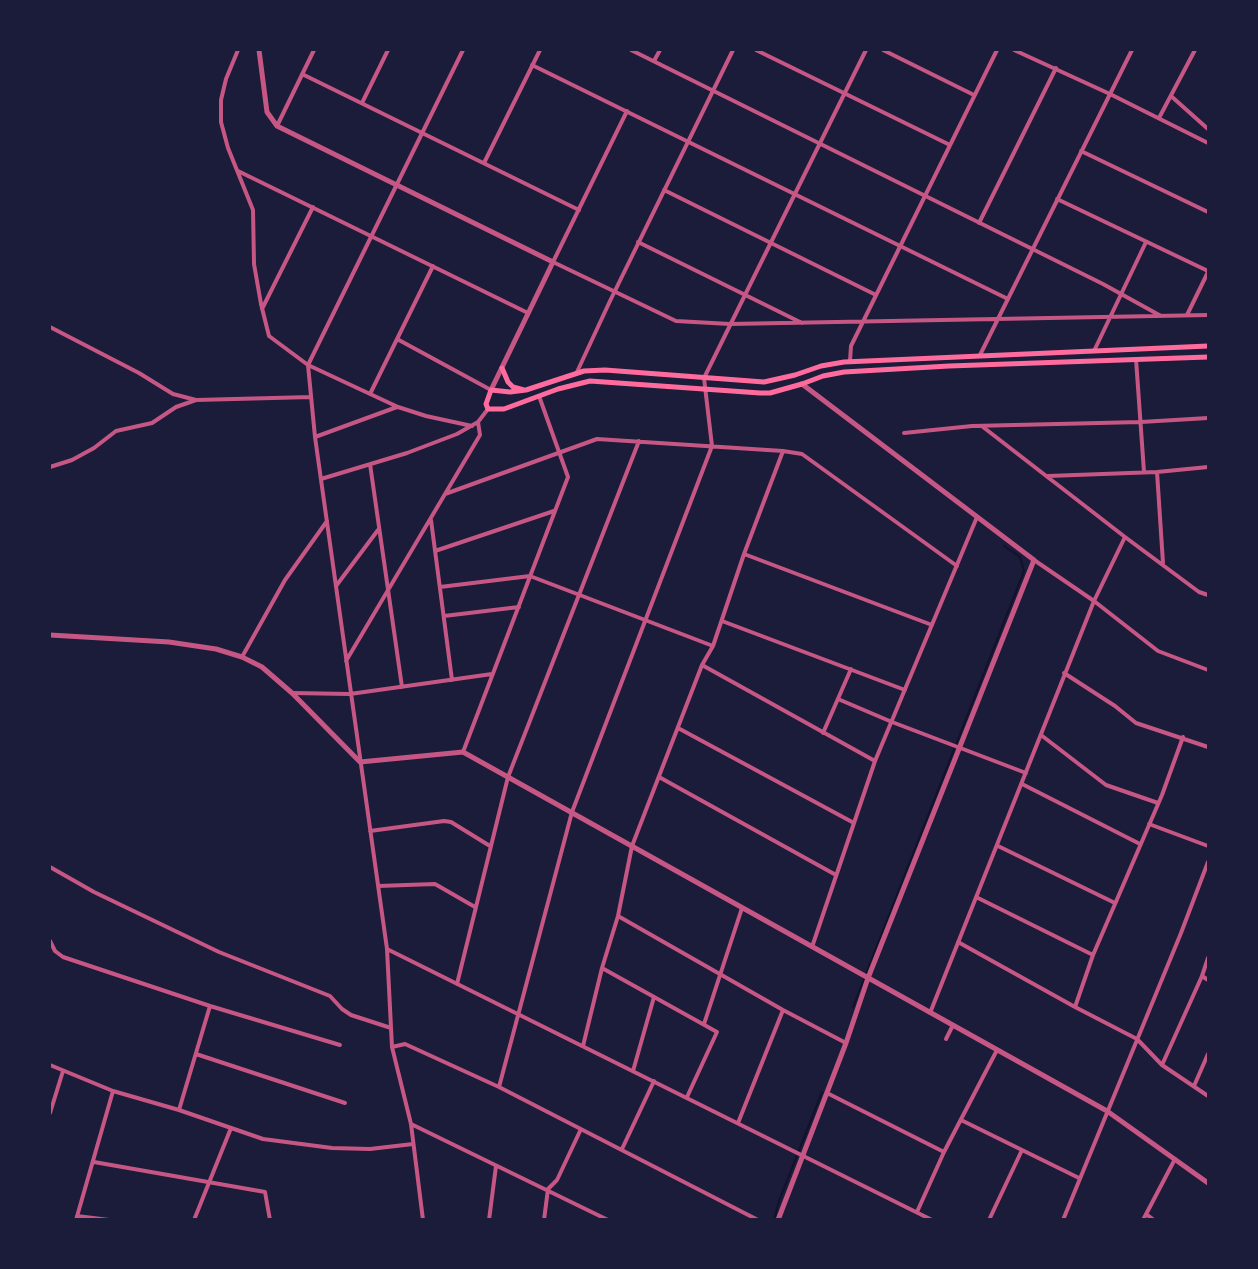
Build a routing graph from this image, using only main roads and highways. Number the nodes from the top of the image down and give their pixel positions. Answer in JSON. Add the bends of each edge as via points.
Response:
{"nodes":[{"id":1,"x":1209,"y":345,"type":"edge"},
{"id":2,"x":1209,"y":357,"type":"edge"},
{"id":3,"x":502,"y":368,"type":"road end"},
{"id":4,"x":526,"y":390,"type":"junction"}],
"edges":[{"from":1,"to":4,"type":"main road","via":[[850,361],[772,382],[605,370],[578,372]]},
{"from":2,"to":4,"type":"main road","via":[[844,372],[770,393],[590,381],[504,409],[488,410],[491,390]]},
{"from":3,"to":4,"type":"main road","via":[[513,387]]}]}
